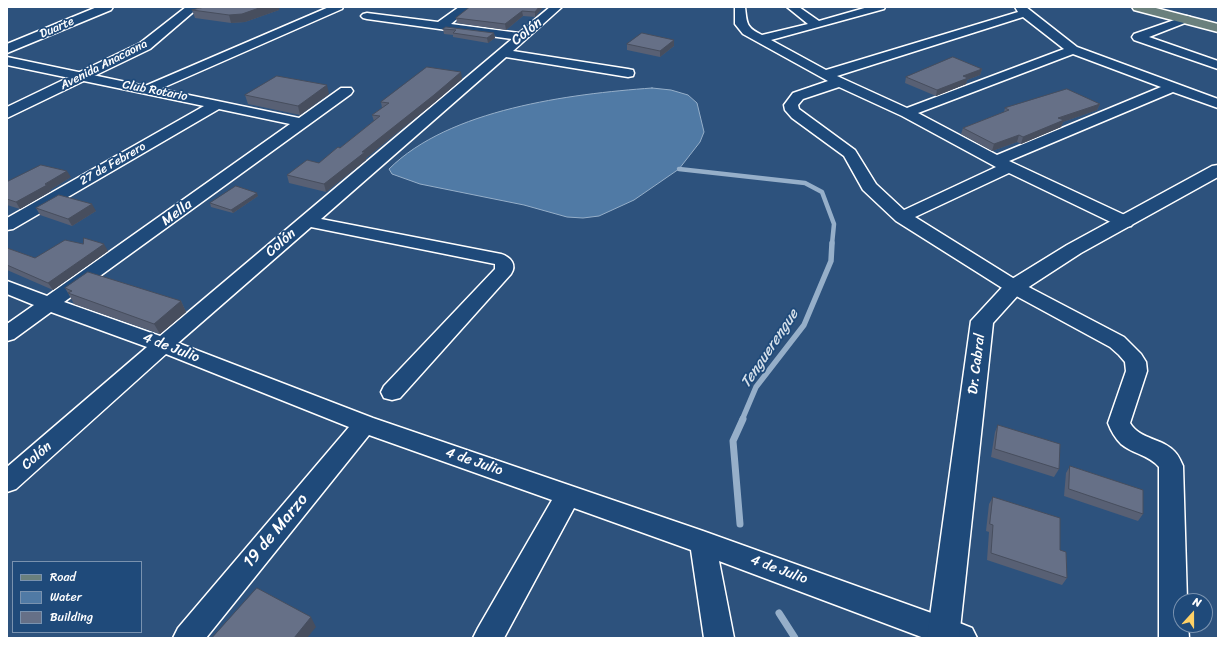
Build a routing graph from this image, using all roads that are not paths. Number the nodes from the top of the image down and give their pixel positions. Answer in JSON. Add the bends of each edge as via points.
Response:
{"nodes":[{"id":1,"x":107,"y":7,"type":"edge"},
{"id":2,"x":193,"y":7,"type":"edge"},
{"id":3,"x":314,"y":7,"type":"edge"},
{"id":4,"x":466,"y":7,"type":"edge"},
{"id":5,"x":740,"y":7,"type":"edge"},
{"id":6,"x":792,"y":7,"type":"edge"},
{"id":7,"x":876,"y":7,"type":"edge"},
{"id":8,"x":1138,"y":7,"type":"edge"},
{"id":9,"x":1158,"y":7,"type":"edge"},
{"id":10,"x":336,"y":8,"type":"edge"},
{"id":11,"x":553,"y":8,"type":"edge"},
{"id":12,"x":1023,"y":10,"type":"edge"},
{"id":13,"x":367,"y":16,"type":"dead end"},
{"id":14,"x":1186,"y":19,"type":"junction"},
{"id":15,"x":1218,"y":24,"type":"edge"},
{"id":16,"x":442,"y":25,"type":"junction"},
{"id":17,"x":817,"y":25,"type":"junction"},
{"id":18,"x":1218,"y":28,"type":"edge"},
{"id":19,"x":521,"y":37,"type":"junction"},
{"id":20,"x":760,"y":39,"type":"junction"},
{"id":21,"x":7,"y":49,"type":"edge"},
{"id":22,"x":1073,"y":50,"type":"junction"},
{"id":23,"x":502,"y":53,"type":"junction"},
{"id":24,"x":7,"y":61,"type":"edge"},
{"id":25,"x":1218,"y":65,"type":"edge"},
{"id":26,"x":628,"y":73,"type":"dead end"},
{"id":27,"x":83,"y":77,"type":"junction"},
{"id":28,"x":832,"y":78,"type":"junction"},
{"id":29,"x":1173,"y":87,"type":"junction"},
{"id":30,"x":147,"y":90,"type":"junction"},
{"id":31,"x":346,"y":91,"type":"dead end"},
{"id":32,"x":218,"y":104,"type":"junction"},
{"id":33,"x":1218,"y":104,"type":"edge"},
{"id":34,"x":7,"y":113,"type":"edge"},
{"id":35,"x":907,"y":113,"type":"junction"},
{"id":36,"x":303,"y":122,"type":"junction"},
{"id":37,"x":1003,"y":164,"type":"junction"},
{"id":38,"x":1218,"y":170,"type":"edge"},
{"id":39,"x":902,"y":217,"type":"junction"},
{"id":40,"x":306,"y":222,"type":"junction"},
{"id":41,"x":1125,"y":222,"type":"junction"},
{"id":42,"x":7,"y":225,"type":"edge"},
{"id":43,"x":7,"y":287,"type":"edge"},
{"id":44,"x":1014,"y":287,"type":"junction"},
{"id":45,"x":49,"y":304,"type":"junction"},
{"id":46,"x":7,"y":334,"type":"edge"},
{"id":47,"x":163,"y":345,"type":"junction"},
{"id":48,"x":392,"y":392,"type":"dead end"},
{"id":49,"x":365,"y":424,"type":"junction"},
{"id":50,"x":7,"y":482,"type":"edge"},
{"id":51,"x":568,"y":495,"type":"junction"},
{"id":52,"x":704,"y":543,"type":"junction"},
{"id":53,"x":949,"y":636,"type":"edge"},
{"id":54,"x":188,"y":638,"type":"edge"},
{"id":55,"x":488,"y":638,"type":"edge"},
{"id":56,"x":719,"y":638,"type":"edge"},
{"id":57,"x":1174,"y":638,"type":"edge"}],
"edges":[{"from":1,"to":21,"type":"street","name":"Duarte"},
{"from":2,"to":27,"type":"street","name":"Avenida Anacaona","via":[[145,46]]},
{"from":3,"to":10,"type":"street"},
{"from":4,"to":16,"type":"street"},
{"from":5,"to":20,"type":"street","via":[[741,24],[747,32]]},
{"from":6,"to":17,"type":"street"},
{"from":7,"to":17,"type":"street"},
{"from":8,"to":14,"type":"main road"},
{"from":9,"to":15,"type":"main road"},
{"from":10,"to":30,"type":"street"},
{"from":11,"to":19,"type":"street","name":"Colón"},
{"from":12,"to":22,"type":"street"},
{"from":12,"to":28,"type":"street"},
{"from":13,"to":16,"type":"street"},
{"from":14,"to":18,"type":"main road"},
{"from":14,"to":25,"type":"street","via":[[1138,38]]},
{"from":16,"to":19,"type":"street"},
{"from":17,"to":20,"type":"street"},
{"from":19,"to":23,"type":"street","name":"Colón"},
{"from":20,"to":28,"type":"street"},
{"from":22,"to":29,"type":"street"},
{"from":22,"to":35,"type":"street"},
{"from":23,"to":26,"type":"street"},
{"from":23,"to":40,"type":"street","name":"Colón"},
{"from":24,"to":27,"type":"street","name":"Club Rotario"},
{"from":27,"to":30,"type":"street","name":"Club Rotario"},
{"from":27,"to":34,"type":"street","name":"Avenida Anacaona"},
{"from":28,"to":35,"type":"street"},
{"from":28,"to":39,"type":"street","via":[[798,96],[791,105],[792,110],[850,153],[869,187]]},
{"from":29,"to":33,"type":"street"},
{"from":29,"to":37,"type":"street"},
{"from":30,"to":32,"type":"street","name":"Club Rotario"},
{"from":31,"to":36,"type":"street","name":"Mella"},
{"from":32,"to":36,"type":"street","name":"Club Rotario"},
{"from":32,"to":42,"type":"street","name":"27 de Febrero"},
{"from":35,"to":37,"type":"street"},
{"from":36,"to":45,"type":"street","name":"Mella"},
{"from":37,"to":39,"type":"street"},
{"from":37,"to":41,"type":"street"},
{"from":38,"to":41,"type":"street","name":"Dr. Cabral"},
{"from":39,"to":44,"type":"street"},
{"from":40,"to":47,"type":"street","name":"Colón"},
{"from":40,"to":48,"type":"street","via":[[501,260],[504,263],[504,270]]},
{"from":41,"to":44,"type":"street","name":"Dr. Cabral","via":[[1074,249]]},
{"from":43,"to":45,"type":"street","name":"4 de Julio"},
{"from":44,"to":53,"type":"street","name":"Dr. Cabral","via":[[982,321]]},
{"from":44,"to":57,"type":"street","via":[[1117,342],[1131,354],[1137,366],[1119,423],[1129,439],[1163,455],[1171,466]]},
{"from":45,"to":46,"type":"street","name":"Mella"},
{"from":45,"to":47,"type":"street","name":"4 de Julio"},
{"from":47,"to":49,"type":"street","name":"4 de Julio"},
{"from":47,"to":50,"type":"street","name":"Colón"},
{"from":49,"to":51,"type":"street","name":"4 de Julio"},
{"from":49,"to":54,"type":"street","name":"19 de Marzo"},
{"from":51,"to":52,"type":"street","name":"4 de Julio"},
{"from":51,"to":55,"type":"street"},
{"from":52,"to":53,"type":"street","name":"4 de Julio"},
{"from":52,"to":56,"type":"street"}]}
